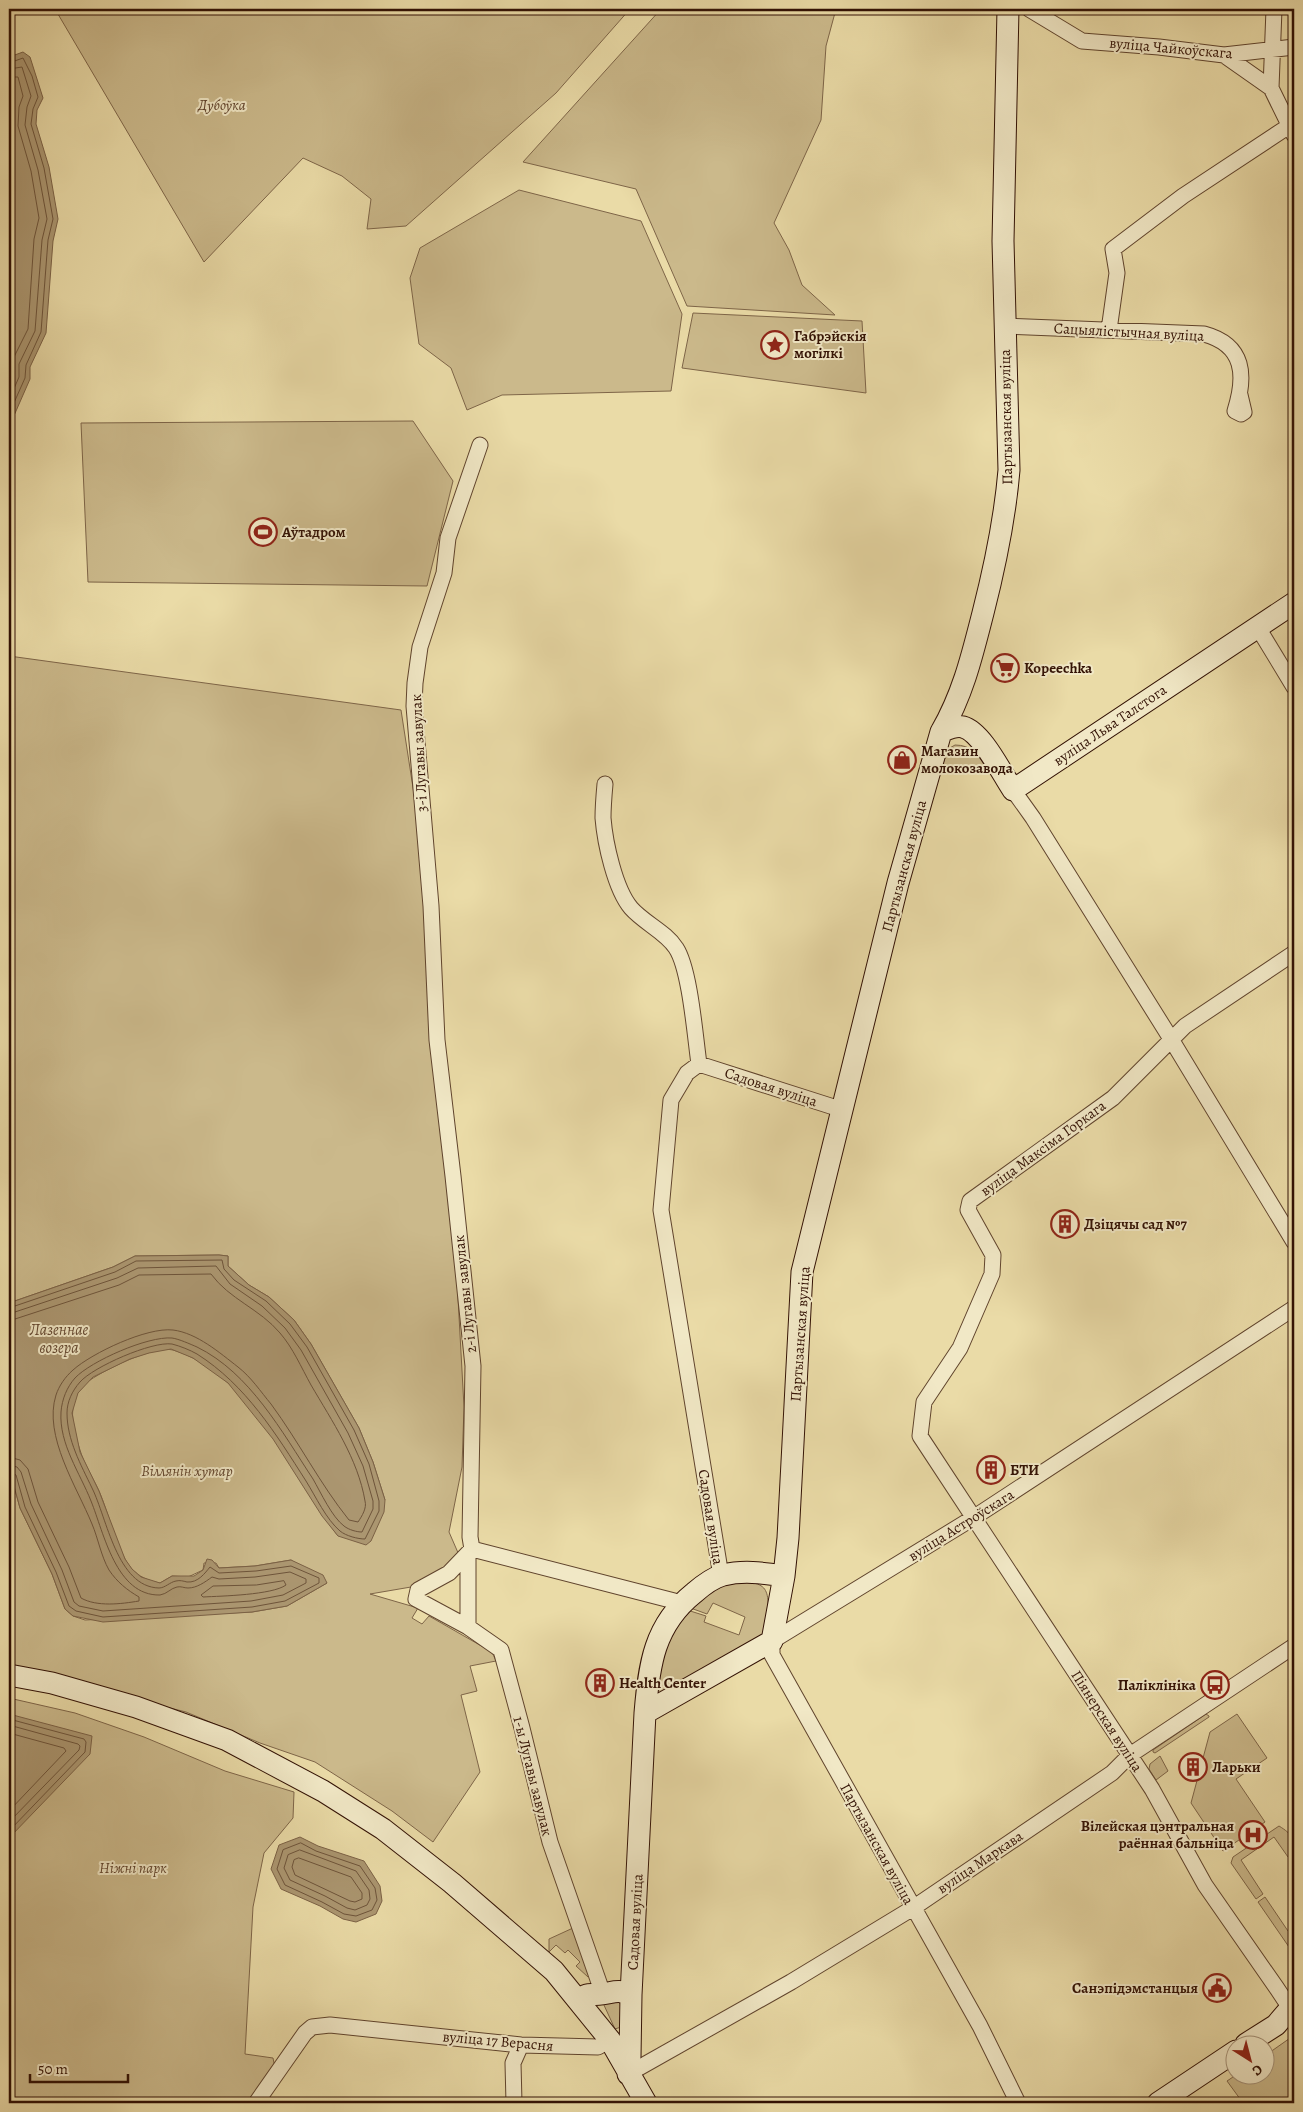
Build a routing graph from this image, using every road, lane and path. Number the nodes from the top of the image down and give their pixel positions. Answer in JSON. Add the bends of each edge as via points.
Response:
{"nodes":[{"id":1,"x":1008,"y":9,"type":"edge"},
{"id":2,"x":1029,"y":9,"type":"edge"},
{"id":3,"x":1274,"y":9,"type":"edge"},
{"id":4,"x":1294,"y":47,"type":"edge"},
{"id":5,"x":1272,"y":50,"type":"junction"},
{"id":6,"x":1224,"y":55,"type":"junction"},
{"id":7,"x":1271,"y":88,"type":"junction"},
{"id":8,"x":1291,"y":130,"type":"edge"},
{"id":9,"x":1004,"y":326,"type":"junction"},
{"id":10,"x":1109,"y":330,"type":"junction"},
{"id":11,"x":1240,"y":395,"type":"dead end"},
{"id":12,"x":480,"y":445,"type":"dead end"},
{"id":13,"x":1294,"y":603,"type":"edge"},
{"id":14,"x":1257,"y":626,"type":"junction"},
{"id":15,"x":966,"y":680,"type":"junction"},
{"id":16,"x":1294,"y":687,"type":"edge"},
{"id":17,"x":941,"y":732,"type":"junction"},
{"id":18,"x":982,"y":742,"type":"junction"},
{"id":19,"x":605,"y":784,"type":"dead end"},
{"id":20,"x":1013,"y":790,"type":"junction"},
{"id":21,"x":1294,"y":953,"type":"edge"},
{"id":22,"x":1171,"y":1039,"type":"junction"},
{"id":23,"x":437,"y":1040,"type":"joint"},
{"id":24,"x":699,"y":1064,"type":"junction"},
{"id":25,"x":843,"y":1110,"type":"junction"},
{"id":26,"x":1294,"y":1242,"type":"edge"},
{"id":27,"x":1294,"y":1308,"type":"edge"},
{"id":28,"x":920,"y":1436,"type":"joint"},
{"id":29,"x":973,"y":1518,"type":"junction"},
{"id":30,"x":470,"y":1553,"type":"junction"},
{"id":31,"x":721,"y":1576,"type":"junction"},
{"id":32,"x":784,"y":1576,"type":"junction"},
{"id":33,"x":682,"y":1602,"type":"junction"},
{"id":34,"x":468,"y":1628,"type":"junction"},
{"id":35,"x":772,"y":1641,"type":"junction"},
{"id":36,"x":1294,"y":1646,"type":"edge"},
{"id":37,"x":9,"y":1675,"type":"edge"},
{"id":38,"x":645,"y":1713,"type":"junction"},
{"id":39,"x":1130,"y":1755,"type":"junction"},
{"id":40,"x":913,"y":1908,"type":"junction"},
{"id":41,"x":603,"y":1994,"type":"junction"},
{"id":42,"x":631,"y":1995,"type":"junction"},
{"id":43,"x":578,"y":2000,"type":"junction"},
{"id":44,"x":1292,"y":2006,"type":"edge"},
{"id":45,"x":1262,"y":2034,"type":"edge"},
{"id":46,"x":610,"y":2040,"type":"junction"},
{"id":47,"x":521,"y":2045,"type":"junction"},
{"id":48,"x":1226,"y":2059,"type":"edge"},
{"id":49,"x":628,"y":2074,"type":"junction"},
{"id":50,"x":256,"y":2103,"type":"edge"},
{"id":51,"x":514,"y":2103,"type":"edge"},
{"id":52,"x":646,"y":2103,"type":"edge"},
{"id":53,"x":1018,"y":2103,"type":"edge"},
{"id":54,"x":1158,"y":2103,"type":"edge"}],
"edges":[{"from":1,"to":9,"type":"main road","name":"Партызанская вуліца"},
{"from":2,"to":6,"type":"street","name":"вуліца Чайкоўскага","via":[[1082,41]]},
{"from":3,"to":5,"type":"street"},
{"from":4,"to":5,"type":"street","name":"вуліца Чайкоўскага"},
{"from":5,"to":6,"type":"street","name":"вуліца Чайкоўскага"},
{"from":5,"to":7,"type":"street"},
{"from":6,"to":7,"type":"street"},
{"from":7,"to":8,"type":"street"},
{"from":8,"to":10,"type":"street","via":[[1183,196],[1112,249],[1117,273]]},
{"from":9,"to":10,"type":"street","name":"Сацыялістычная вуліца"},
{"from":9,"to":15,"type":"main road","name":"Партызанская вуліца","via":[[1008,491],[995,562]]},
{"from":10,"to":11,"type":"street","name":"Сацыялістычная вуліца","via":[[1204,334],[1219,340],[1233,352],[1240,366]]},
{"from":12,"to":23,"type":"street","name":"3-і Лугавы завулак","via":[[448,538],[444,573],[420,647],[415,683]]},
{"from":13,"to":14,"type":"main road","name":"вуліца Льва Талстога"},
{"from":14,"to":16,"type":"street"},
{"from":14,"to":20,"type":"main road","name":"вуліца Льва Талстога"},
{"from":15,"to":17,"type":"main road","name":"Партызанская вуліца"},
{"from":15,"to":18,"type":"main road","via":[[966,704]]},
{"from":17,"to":18,"type":"main road","via":[[963,727]]},
{"from":17,"to":25,"type":"main road","name":"Партызанская вуліца","via":[[898,883]]},
{"from":18,"to":20,"type":"main road"},
{"from":19,"to":24,"type":"street","via":[[603,818],[613,873],[630,906],[677,949],[686,977]]},
{"from":20,"to":22,"type":"street"},
{"from":21,"to":22,"type":"street","name":"вуліца Максіма Горкага","via":[[1185,1026]]},
{"from":22,"to":26,"type":"street"},
{"from":22,"to":28,"type":"street","name":"вуліца Максіма Горкага","via":[[1112,1098],[970,1201],[968,1210],[993,1255],[992,1274],[960,1348],[924,1402]]},
{"from":23,"to":30,"type":"street","name":"2-і Лугавы завулак","via":[[472,1366]]},
{"from":24,"to":25,"type":"street","name":"Садовая вуліца"},
{"from":24,"to":31,"type":"street","name":"Садовая вуліца","via":[[687,1074],[671,1100],[661,1210]]},
{"from":25,"to":32,"type":"main road","name":"Партызанская вуліца","via":[[802,1272]]},
{"from":27,"to":29,"type":"street","name":"вуліца Астроўскага"},
{"from":28,"to":29,"type":"street","name":"Піянерская вуліца"},
{"from":29,"to":35,"type":"street","name":"вуліца Астроўскага"},
{"from":29,"to":39,"type":"street","name":"Піянерская вуліца"},
{"from":30,"to":33,"type":"street"},
{"from":30,"to":34,"type":"street","name":"2-і Лугавы завулак"},
{"from":30,"to":34,"type":"street","name":"1-ы Лугавы завулак","via":[[450,1573],[418,1590],[416,1599]]},
{"from":31,"to":32,"type":"main road","via":[[752,1572]]},
{"from":31,"to":33,"type":"main road","name":"Садовая вуліца"},
{"from":32,"to":35,"type":"main road","name":"Партызанская вуліца"},
{"from":33,"to":38,"type":"main road","name":"Садовая вуліца","via":[[657,1641]]},
{"from":34,"to":41,"type":"street","name":"1-ы Лугавы завулак","via":[[501,1650],[550,1842]]},
{"from":35,"to":38,"type":"main road","name":"вуліца Астроўскага"},
{"from":35,"to":40,"type":"street","name":"Партызанская вуліца","via":[[772,1655]]},
{"from":36,"to":39,"type":"street","name":"вуліца Маркава"},
{"from":37,"to":43,"type":"main road","via":[[74,1689],[174,1719],[241,1747],[323,1791],[383,1829],[444,1876],[554,1971]]},
{"from":38,"to":42,"type":"main road","name":"Садовая вуліца"},
{"from":39,"to":40,"type":"street","name":"вуліца Маркава","via":[[1112,1773]]},
{"from":39,"to":44,"type":"street","name":"Піянерская вуліца","via":[[1205,1885]]},
{"from":40,"to":49,"type":"street","name":"вуліца Маркава"},
{"from":40,"to":53,"type":"street","name":"Партызанская вуліца","via":[[980,2026]]},
{"from":41,"to":42,"type":"main road","via":[[617,1991]]},
{"from":41,"to":43,"type":"main road","via":[[589,1993]]},
{"from":42,"to":49,"type":"main road","name":"Садовая вуліца"},
{"from":43,"to":46,"type":"main road"},
{"from":44,"to":45,"type":"main road","via":[[1276,2025]]},
{"from":46,"to":47,"type":"street","name":"вуліца 17 Верасня","via":[[598,2047]]},
{"from":46,"to":49,"type":"main road"},
{"from":47,"to":50,"type":"street","name":"вуліца 17 Верасня","via":[[330,2025],[312,2027]]},
{"from":47,"to":51,"type":"street","via":[[513,2063]]},
{"from":48,"to":54,"type":"main road"},
{"from":49,"to":52,"type":"main road"}]}
